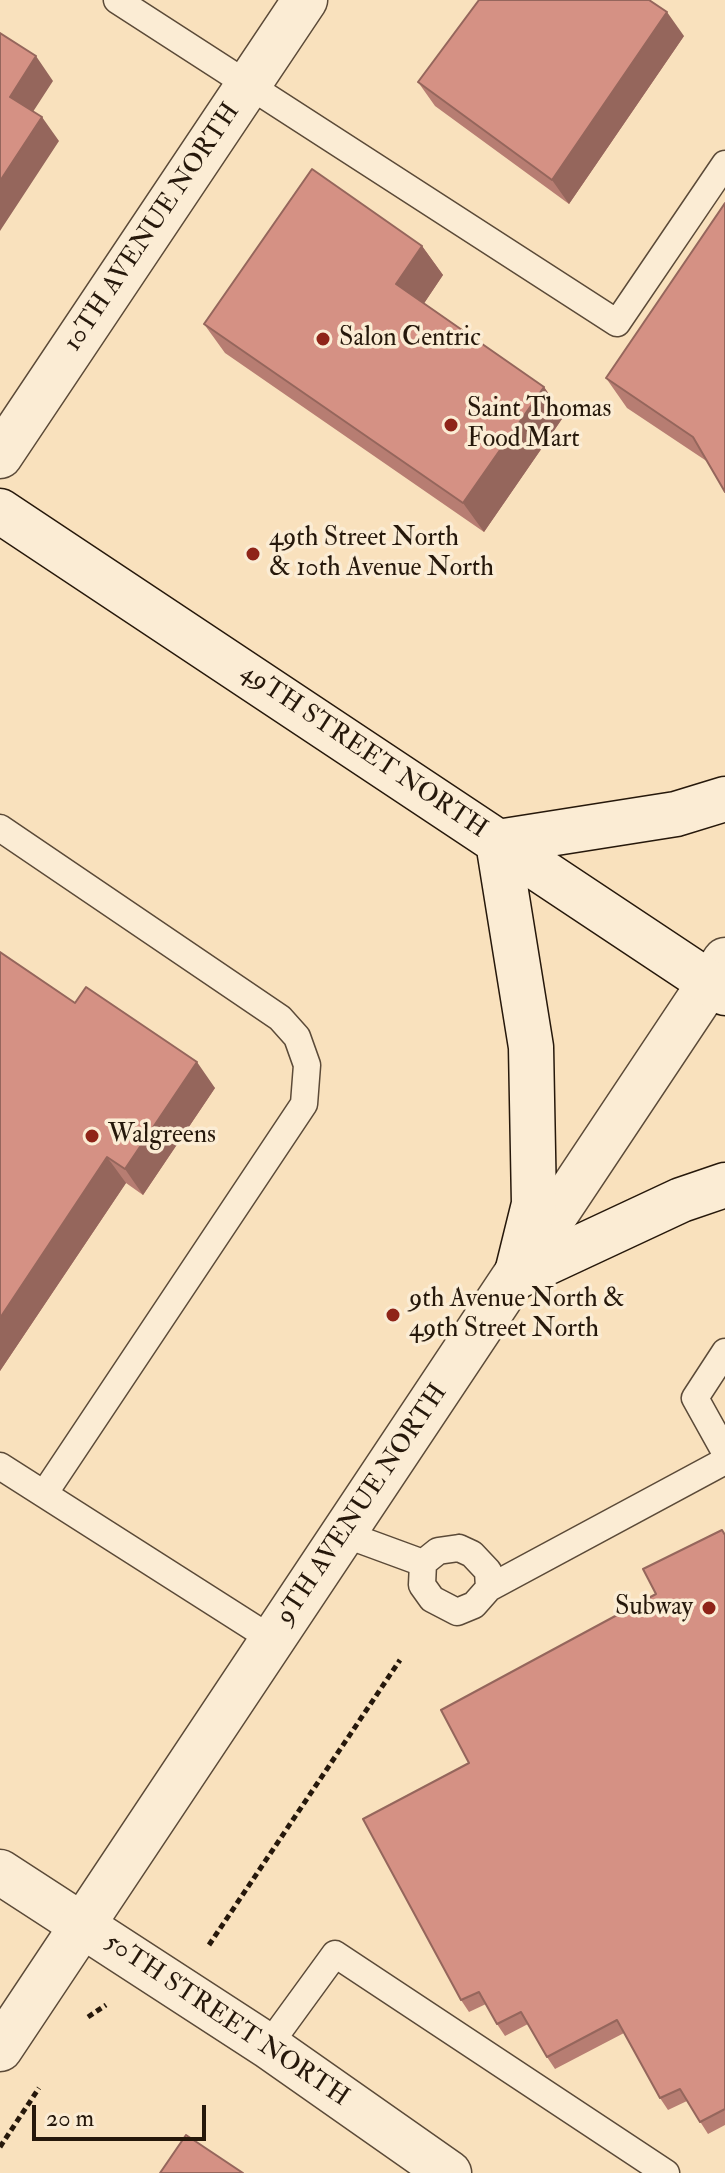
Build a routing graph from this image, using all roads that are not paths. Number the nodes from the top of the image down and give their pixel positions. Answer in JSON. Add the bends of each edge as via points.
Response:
{"nodes":[{"id":1,"x":117,"y":0,"type":"edge"},
{"id":2,"x":305,"y":0,"type":"edge"},
{"id":3,"x":247,"y":86,"type":"junction"},
{"id":4,"x":725,"y":164,"type":"edge"},
{"id":5,"x":0,"y":456,"type":"edge"},
{"id":6,"x":0,"y":511,"type":"edge"},
{"id":7,"x":725,"y":799,"type":"edge"},
{"id":8,"x":0,"y":828,"type":"edge"},
{"id":9,"x":498,"y":842,"type":"junction"},
{"id":10,"x":720,"y":978,"type":"edge"},
{"id":11,"x":725,"y":1185,"type":"edge"},
{"id":12,"x":516,"y":1277,"type":"junction"},
{"id":13,"x":725,"y":1352,"type":"edge"},
{"id":14,"x":725,"y":1452,"type":"edge"},
{"id":15,"x":725,"y":1461,"type":"edge"},
{"id":16,"x":0,"y":1466,"type":"edge"},
{"id":17,"x":44,"y":1494,"type":"junction"},
{"id":18,"x":344,"y":1534,"type":"junction"},
{"id":19,"x":423,"y":1563,"type":"junction"},
{"id":20,"x":489,"y":1588,"type":"junction"},
{"id":21,"x":273,"y":1640,"type":"junction"},
{"id":22,"x":0,"y":1872,"type":"edge"},
{"id":23,"x":83,"y":1927,"type":"junction"},
{"id":24,"x":268,"y":2046,"type":"junction"},
{"id":25,"x":0,"y":2049,"type":"edge"},
{"id":26,"x":449,"y":2173,"type":"edge"},
{"id":27,"x":666,"y":2173,"type":"edge"}],
"edges":[{"from":1,"to":3,"type":"lane"},
{"from":2,"to":3,"type":"street","name":"10TH AVENUE NORTH"},
{"from":3,"to":4,"type":"lane","via":[[617,323]]},
{"from":3,"to":5,"type":"street","name":"10TH AVENUE NORTH"},
{"from":6,"to":9,"type":"street","name":"49TH STREET NORTH"},
{"from":7,"to":9,"type":"street","via":[[676,814]]},
{"from":8,"to":17,"type":"lane","via":[[280,1018],[297,1037],[307,1065],[304,1104]]},
{"from":9,"to":10,"type":"street","name":"49TH STREET NORTH"},
{"from":9,"to":12,"type":"street","via":[[531,1047],[534,1204]]},
{"from":10,"to":12,"type":"street","name":"9TH AVENUE NORTH"},
{"from":11,"to":12,"type":"street"},
{"from":12,"to":18,"type":"street","name":"9TH AVENUE NORTH"},
{"from":13,"to":14,"type":"lane","via":[[695,1398]]},
{"from":15,"to":20,"type":"lane"},
{"from":16,"to":17,"type":"lane"},
{"from":17,"to":21,"type":"lane"},
{"from":18,"to":19,"type":"lane"},
{"from":18,"to":21,"type":"street","name":"9TH AVENUE NORTH"},
{"from":19,"to":20,"type":"lane","via":[[438,1551],[459,1548],[488,1571]]},
{"from":19,"to":20,"type":"lane","via":[[422,1585],[432,1599],[457,1612],[474,1605]]},
{"from":21,"to":23,"type":"street","name":"9TH AVENUE NORTH"},
{"from":22,"to":23,"type":"street","name":"50TH STREET NORTH"},
{"from":23,"to":24,"type":"street","name":"50TH STREET NORTH"},
{"from":23,"to":25,"type":"street","name":"9TH AVENUE NORTH"},
{"from":24,"to":26,"type":"street","name":"50TH STREET NORTH"},
{"from":24,"to":27,"type":"lane","via":[[335,1954]]}]}
